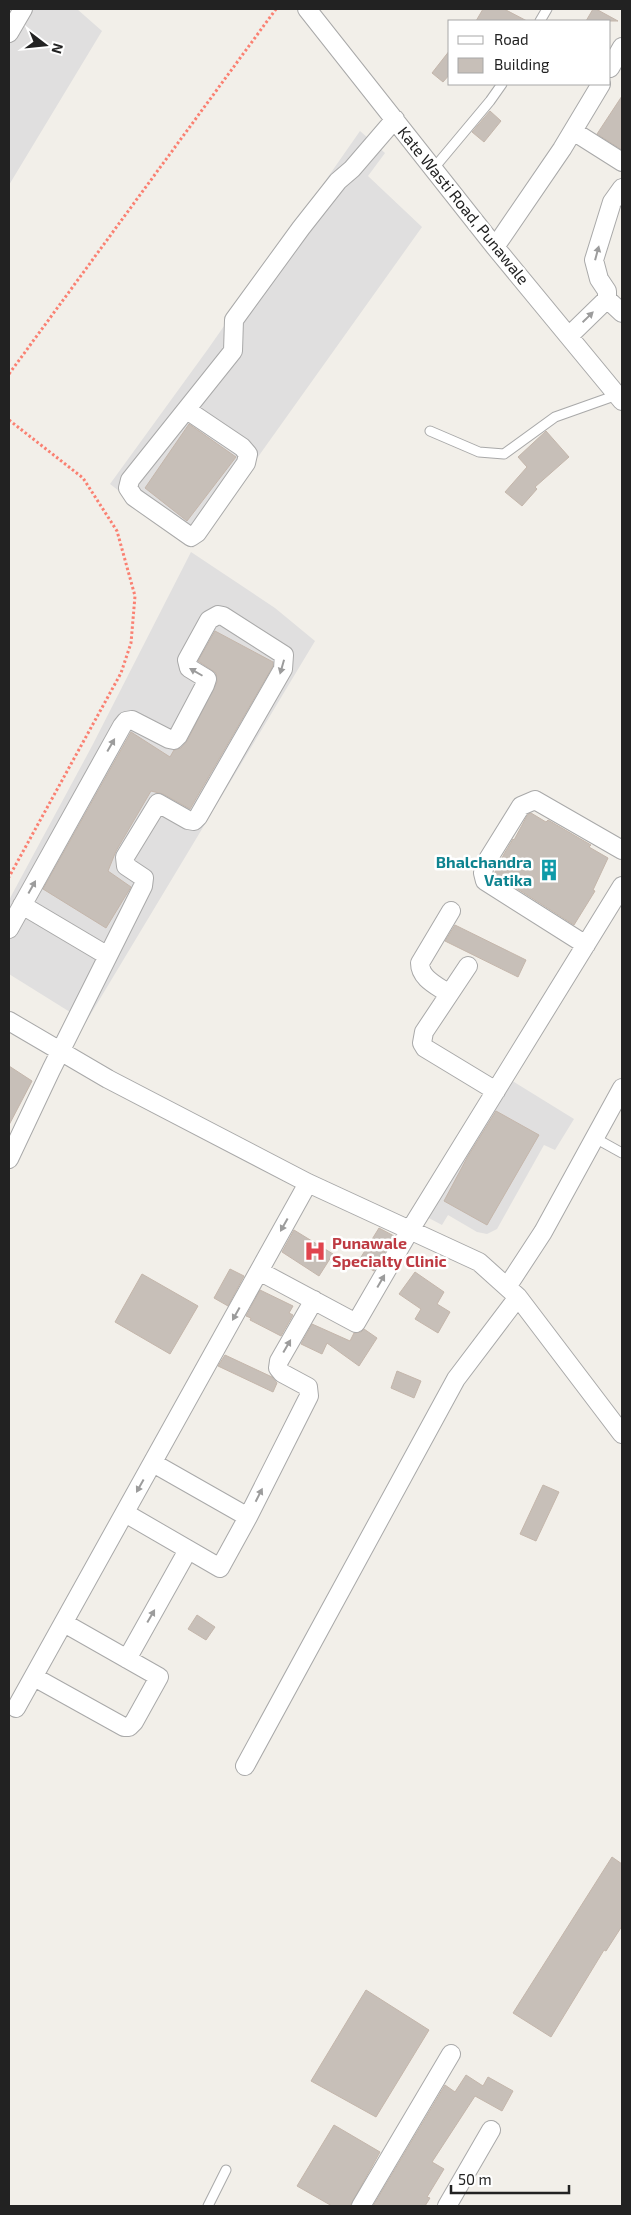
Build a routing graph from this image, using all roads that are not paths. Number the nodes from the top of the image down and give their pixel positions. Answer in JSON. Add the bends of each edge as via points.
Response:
{"nodes":[{"id":1,"x":23,"y":9,"type":"edge"},
{"id":2,"x":307,"y":9,"type":"edge"},
{"id":3,"x":547,"y":9,"type":"edge"},
{"id":4,"x":541,"y":20,"type":"edge"},
{"id":5,"x":9,"y":33,"type":"edge"},
{"id":6,"x":622,"y":47,"type":"edge"},
{"id":7,"x":611,"y":66,"type":"edge"},
{"id":8,"x":501,"y":85,"type":"edge"},
{"id":9,"x":600,"y":85,"type":"edge"},
{"id":10,"x":395,"y":119,"type":"junction"},
{"id":11,"x":574,"y":131,"type":"junction"},
{"id":12,"x":622,"y":162,"type":"edge"},
{"id":13,"x":434,"y":168,"type":"junction"},
{"id":14,"x":622,"y":188,"type":"edge"},
{"id":15,"x":496,"y":247,"type":"junction"},
{"id":16,"x":607,"y":299,"type":"junction"},
{"id":17,"x":622,"y":313,"type":"edge"},
{"id":18,"x":569,"y":336,"type":"junction"},
{"id":19,"x":620,"y":398,"type":"edge"},
{"id":20,"x":186,"y":410,"type":"junction"},
{"id":21,"x":430,"y":431,"type":"dead end"},
{"id":22,"x":622,"y":850,"type":"edge"},
{"id":23,"x":622,"y":886,"type":"edge"},
{"id":24,"x":22,"y":905,"type":"junction"},
{"id":25,"x":451,"y":911,"type":"dead end"},
{"id":26,"x":9,"y":929,"type":"edge"},
{"id":27,"x":586,"y":945,"type":"junction"},
{"id":28,"x":108,"y":956,"type":"junction"},
{"id":29,"x":468,"y":966,"type":"dead end"},
{"id":30,"x":450,"y":994,"type":"junction"},
{"id":31,"x":9,"y":1021,"type":"edge"},
{"id":32,"x":60,"y":1051,"type":"junction"},
{"id":33,"x":622,"y":1088,"type":"edge"},
{"id":34,"x":496,"y":1091,"type":"junction"},
{"id":35,"x":595,"y":1138,"type":"junction"},
{"id":36,"x":622,"y":1152,"type":"edge"},
{"id":37,"x":9,"y":1159,"type":"edge"},
{"id":38,"x":308,"y":1183,"type":"junction"},
{"id":39,"x":410,"y":1230,"type":"junction"},
{"id":40,"x":259,"y":1271,"type":"junction"},
{"id":41,"x":513,"y":1292,"type":"junction"},
{"id":42,"x":314,"y":1300,"type":"junction"},
{"id":43,"x":622,"y":1434,"type":"edge"},
{"id":44,"x":153,"y":1463,"type":"junction"},
{"id":45,"x":125,"y":1513,"type":"junction"},
{"id":46,"x":248,"y":1517,"type":"junction"},
{"id":47,"x":188,"y":1550,"type":"junction"},
{"id":48,"x":64,"y":1624,"type":"junction"},
{"id":49,"x":127,"y":1659,"type":"junction"},
{"id":50,"x":34,"y":1677,"type":"junction"},
{"id":51,"x":16,"y":1708,"type":"dead end"},
{"id":52,"x":246,"y":1766,"type":"dead end"},
{"id":53,"x":451,"y":2054,"type":"dead end"},
{"id":54,"x":492,"y":2130,"type":"dead end"},
{"id":55,"x":226,"y":2170,"type":"dead end"},
{"id":56,"x":208,"y":2206,"type":"edge"},
{"id":57,"x":361,"y":2206,"type":"edge"},
{"id":58,"x":447,"y":2206,"type":"edge"}],
"edges":[{"from":1,"to":5,"type":"street"},
{"from":2,"to":10,"type":"street","name":"Kate Wasti Road, Punawale"},
{"from":3,"to":4,"type":"lane"},
{"from":6,"to":7,"type":"street"},
{"from":8,"to":13,"type":"lane"},
{"from":9,"to":11,"type":"street"},
{"from":10,"to":13,"type":"street","name":"Kate Wasti Road, Punawale"},
{"from":10,"to":20,"type":"street","via":[[326,197],[234,320],[233,351]]},
{"from":11,"to":12,"type":"street"},
{"from":11,"to":15,"type":"street"},
{"from":13,"to":15,"type":"street","name":"Kate Wasti Road, Punawale"},
{"from":16,"to":14,"type":"street","one_way":true,"via":[[607,291],[599,279],[594,260],[612,202]]},
{"from":15,"to":18,"type":"street","name":"Kate Wasti Road, Punawale"},
{"from":16,"to":17,"type":"street"},
{"from":18,"to":16,"type":"street","one_way":true},
{"from":18,"to":19,"type":"street","name":"Kate Wasti Road, Punawale"},
{"from":19,"to":21,"type":"lane","via":[[555,417],[504,454],[479,452]]},
{"from":20,"to":20,"type":"street","via":[[130,480],[128,488],[134,497],[191,537],[246,463],[248,454]]},
{"from":22,"to":27,"type":"street","via":[[535,800],[521,806],[485,864],[483,873],[486,881]]},
{"from":23,"to":27,"type":"street"},
{"from":24,"to":26,"type":"street"},
{"from":24,"to":28,"type":"street"},
{"from":24,"to":28,"type":"street","one_way":true,"via":[[126,721],[132,720],[169,739],[174,740],[178,736],[207,679],[189,668],[187,660],[209,620],[223,616],[284,655],[283,669],[198,818],[188,820],[160,804],[155,806],[125,857],[126,866],[141,875],[144,883]]},
{"from":25,"to":30,"type":"street","via":[[420,963],[424,976]]},
{"from":27,"to":34,"type":"street"},
{"from":28,"to":32,"type":"street"},
{"from":29,"to":30,"type":"street"},
{"from":30,"to":34,"type":"street","via":[[424,1032],[422,1043]]},
{"from":31,"to":32,"type":"street"},
{"from":32,"to":37,"type":"street"},
{"from":32,"to":38,"type":"street"},
{"from":33,"to":35,"type":"street"},
{"from":34,"to":39,"type":"street"},
{"from":35,"to":36,"type":"lane"},
{"from":35,"to":41,"type":"street"},
{"from":38,"to":39,"type":"street"},
{"from":38,"to":40,"type":"street","one_way":true},
{"from":39,"to":41,"type":"street","via":[[479,1262]]},
{"from":42,"to":39,"type":"street","one_way":true,"via":[[356,1323]]},
{"from":40,"to":42,"type":"street"},
{"from":40,"to":44,"type":"street","one_way":true},
{"from":41,"to":43,"type":"street"},
{"from":41,"to":52,"type":"street","via":[[456,1379]]},
{"from":46,"to":42,"type":"street","one_way":true,"via":[[309,1396],[308,1387],[282,1373],[278,1361]]},
{"from":44,"to":45,"type":"street","one_way":true},
{"from":44,"to":46,"type":"street"},
{"from":45,"to":47,"type":"street"},
{"from":45,"to":48,"type":"street"},
{"from":46,"to":47,"type":"street","via":[[220,1568]]},
{"from":49,"to":47,"type":"street","one_way":true},
{"from":48,"to":49,"type":"street"},
{"from":48,"to":50,"type":"street"},
{"from":49,"to":50,"type":"street","via":[[159,1677],[129,1727]]},
{"from":50,"to":51,"type":"street"},
{"from":53,"to":57,"type":"street"},
{"from":54,"to":58,"type":"street"},
{"from":55,"to":56,"type":"lane"}]}
